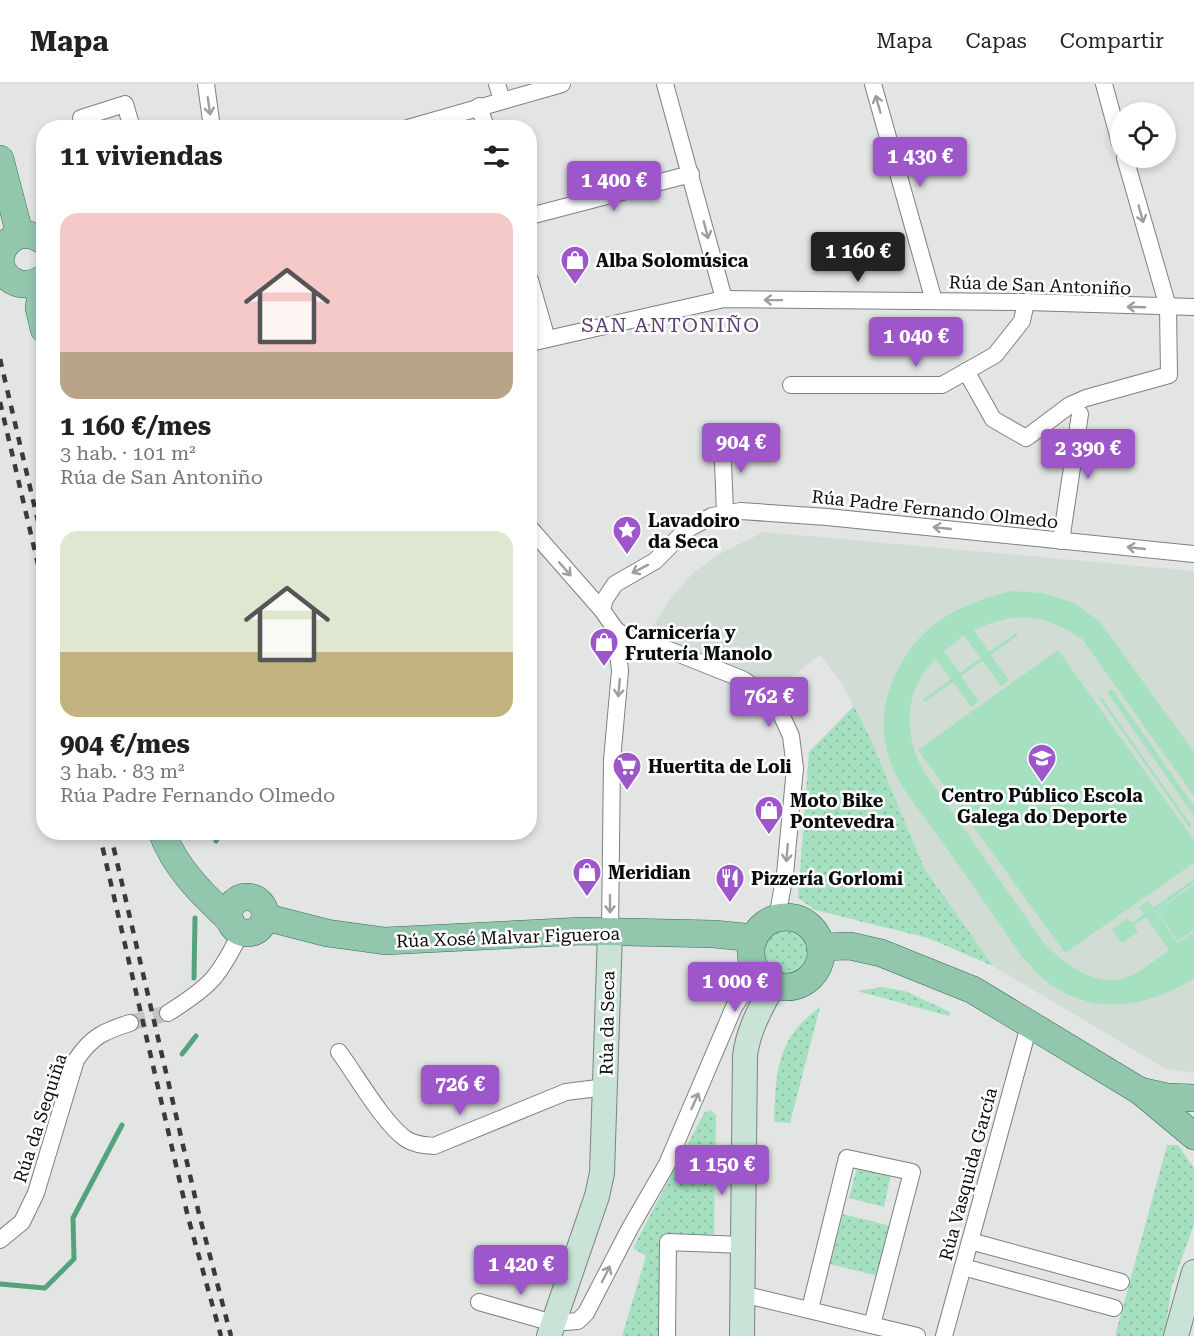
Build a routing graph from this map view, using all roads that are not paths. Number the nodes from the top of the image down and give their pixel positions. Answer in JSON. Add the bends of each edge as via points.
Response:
{"nodes":[{"id":1,"x":206,"y":84,"type":"edge"},
{"id":2,"x":562,"y":84,"type":"edge"},
{"id":3,"x":665,"y":84,"type":"edge"},
{"id":4,"x":873,"y":84,"type":"edge"},
{"id":5,"x":1104,"y":84,"type":"edge"},
{"id":6,"x":500,"y":92,"type":"edge"},
{"id":7,"x":479,"y":106,"type":"junction"},
{"id":8,"x":1110,"y":106,"type":"edge"},
{"id":9,"x":82,"y":120,"type":"edge"},
{"id":10,"x":130,"y":120,"type":"edge"},
{"id":11,"x":211,"y":120,"type":"edge"},
{"id":12,"x":434,"y":120,"type":"edge"},
{"id":13,"x":483,"y":120,"type":"edge"},
{"id":14,"x":0,"y":159,"type":"edge"},
{"id":15,"x":1128,"y":168,"type":"edge"},
{"id":16,"x":691,"y":174,"type":"junction"},
{"id":17,"x":537,"y":214,"type":"edge"},
{"id":18,"x":32,"y":238,"type":"edge"},
{"id":19,"x":16,"y":274,"type":"edge"},
{"id":20,"x":724,"y":299,"type":"junction"},
{"id":21,"x":934,"y":302,"type":"junction"},
{"id":22,"x":1026,"y":302,"type":"junction"},
{"id":23,"x":537,"y":304,"type":"edge"},
{"id":24,"x":1168,"y":307,"type":"junction"},
{"id":25,"x":1194,"y":308,"type":"edge"},
{"id":26,"x":36,"y":310,"type":"edge"},
{"id":27,"x":547,"y":339,"type":"junction"},
{"id":28,"x":537,"y":341,"type":"edge"},
{"id":29,"x":966,"y":371,"type":"junction"},
{"id":30,"x":791,"y":385,"type":"dead end"},
{"id":31,"x":1080,"y":414,"type":"dead end"},
{"id":32,"x":722,"y":436,"type":"dead end"},
{"id":33,"x":725,"y":513,"type":"junction"},
{"id":34,"x":537,"y":536,"type":"edge"},
{"id":35,"x":1061,"y":541,"type":"junction"},
{"id":36,"x":1194,"y":554,"type":"edge"},
{"id":37,"x":602,"y":610,"type":"junction"},
{"id":38,"x":616,"y":630,"type":"junction"},
{"id":39,"x":166,"y":840,"type":"edge"},
{"id":40,"x":236,"y":917,"type":"junction"},
{"id":41,"x":777,"y":918,"type":"junction"},
{"id":42,"x":610,"y":932,"type":"junction"},
{"id":43,"x":754,"y":938,"type":"junction"},
{"id":44,"x":820,"y":947,"type":"junction"},
{"id":45,"x":765,"y":978,"type":"junction"},
{"id":46,"x":168,"y":1013,"type":"tunnel mouth"},
{"id":47,"x":130,"y":1023,"type":"tunnel mouth"},
{"id":48,"x":1030,"y":1023,"type":"junction"},
{"id":49,"x":339,"y":1052,"type":"dead end"},
{"id":50,"x":745,"y":1056,"type":"junction"},
{"id":51,"x":712,"y":1064,"type":"junction"},
{"id":52,"x":606,"y":1087,"type":"junction"},
{"id":53,"x":1140,"y":1091,"type":"junction"},
{"id":54,"x":1194,"y":1098,"type":"edge"},
{"id":55,"x":1194,"y":1136,"type":"edge"},
{"id":56,"x":0,"y":1240,"type":"edge"},
{"id":57,"x":970,"y":1241,"type":"junction"},
{"id":58,"x":743,"y":1245,"type":"junction"},
{"id":59,"x":963,"y":1267,"type":"junction"},
{"id":60,"x":1194,"y":1272,"type":"edge"},
{"id":61,"x":1121,"y":1282,"type":"dead end"},
{"id":62,"x":742,"y":1294,"type":"junction"},
{"id":63,"x":479,"y":1302,"type":"dead end"},
{"id":64,"x":1114,"y":1308,"type":"dead end"},
{"id":65,"x":810,"y":1309,"type":"junction"},
{"id":66,"x":872,"y":1325,"type":"junction"},
{"id":67,"x":551,"y":1330,"type":"edge"},
{"id":68,"x":667,"y":1336,"type":"edge"},
{"id":69,"x":741,"y":1336,"type":"edge"},
{"id":70,"x":917,"y":1336,"type":"edge"},
{"id":71,"x":944,"y":1336,"type":"edge"},
{"id":72,"x":1176,"y":1336,"type":"edge"}],
"edges":[{"from":1,"to":11,"type":"street","one_way":true},
{"from":2,"to":6,"type":"street"},
{"from":3,"to":16,"type":"street"},
{"from":21,"to":4,"type":"street","one_way":true},
{"from":5,"to":8,"type":"street"},
{"from":6,"to":7,"type":"street"},
{"from":7,"to":12,"type":"street"},
{"from":7,"to":13,"type":"street"},
{"from":9,"to":10,"type":"street","via":[[125,104]]},
{"from":14,"to":18,"type":"main road"},
{"from":15,"to":24,"type":"street","one_way":true},
{"from":16,"to":17,"type":"street"},
{"from":16,"to":20,"type":"street","one_way":true},
{"from":18,"to":19,"type":"main road","via":[[13,237],[3,248]]},
{"from":19,"to":26,"type":"main road"},
{"from":21,"to":20,"type":"street","name":"Rúa de San Antoniño","one_way":true},
{"from":20,"to":27,"type":"street","name":"Rúa de San Antoniño"},
{"from":21,"to":22,"type":"street","name":"Rúa de San Antoniño"},
{"from":24,"to":22,"type":"street","name":"Rúa de San Antoniño","one_way":true},
{"from":22,"to":29,"type":"street","via":[[1022,321],[995,355]]},
{"from":23,"to":27,"type":"street"},
{"from":24,"to":25,"type":"street","name":"Rúa de San Antoniño"},
{"from":24,"to":29,"type":"street","via":[[1170,375],[1086,398],[1070,405],[1026,438],[993,418]]},
{"from":27,"to":28,"type":"street","name":"Rúa de San Antoniño"},
{"from":29,"to":30,"type":"street","via":[[942,385]]},
{"from":31,"to":35,"type":"street"},
{"from":32,"to":33,"type":"street"},
{"from":35,"to":33,"type":"street","name":"Rúa Padre Fernando Olmedo","one_way":true,"via":[[827,517]]},
{"from":33,"to":37,"type":"street","name":"Rúa Padre Fernando Olmedo","one_way":true,"via":[[686,530],[655,561],[615,584]]},
{"from":34,"to":37,"type":"street","one_way":true},
{"from":36,"to":35,"type":"street","name":"Rúa Padre Fernando Olmedo","one_way":true},
{"from":37,"to":38,"type":"street"},
{"from":38,"to":41,"type":"street","one_way":true,"via":[[632,640],[654,644],[742,679],[761,691],[780,712],[791,736],[795,768]]},
{"from":38,"to":42,"type":"street","name":"Rúa da Seca","one_way":true,"via":[[620,671],[612,760]]},
{"from":39,"to":40,"type":"main road","via":[[178,862],[204,893]]},
{"from":40,"to":42,"type":"main road","name":"Rúa Xosé Malvar Figueroa","via":[[256,930],[265,917],[327,933],[385,942]]},
{"from":40,"to":46,"type":"street","via":[[225,964],[210,984]]},
{"from":41,"to":43,"type":"main road","via":[[760,928]]},
{"from":41,"to":44,"type":"main road","via":[[805,923]]},
{"from":42,"to":43,"type":"main road","name":"Rúa Xosé Malvar Figueroa"},
{"from":42,"to":52,"type":"street","name":"Rúa da Seca"},
{"from":43,"to":45,"type":"main road","via":[[751,952]]},
{"from":44,"to":45,"type":"main road","via":[[817,967],[811,976],[793,986]]},
{"from":44,"to":48,"type":"main road","via":[[850,946],[900,959],[973,990]]},
{"from":45,"to":50,"type":"street"},
{"from":45,"to":51,"type":"street","via":[[734,1007]]},
{"from":47,"to":56,"type":"street","name":"Rúa da Sequiña","via":[[87,1042],[76,1060],[36,1193],[22,1222]]},
{"from":48,"to":53,"type":"main road"},
{"from":48,"to":57,"type":"street","name":"Rúa Vasquida García"},
{"from":49,"to":52,"type":"street","via":[[393,1127],[418,1144],[434,1146],[566,1092]]},
{"from":50,"to":51,"type":"street","via":[[730,1054]]},
{"from":50,"to":58,"type":"street"},
{"from":67,"to":51,"type":"street","one_way":true,"via":[[578,1321],[586,1312],[667,1164]]},
{"from":52,"to":67,"type":"street","name":"Rúa da Seca","via":[[604,1148],[597,1196]]},
{"from":53,"to":54,"type":"main road"},
{"from":53,"to":55,"type":"main road"},
{"from":57,"to":59,"type":"street","name":"Rúa Vasquida García"},
{"from":57,"to":61,"type":"street"},
{"from":58,"to":62,"type":"street"},
{"from":58,"to":68,"type":"street","via":[[668,1242]]},
{"from":59,"to":64,"type":"street"},
{"from":59,"to":71,"type":"street","name":"Rúa Vasquida García"},
{"from":60,"to":72,"type":"street"},
{"from":62,"to":65,"type":"street"},
{"from":62,"to":69,"type":"street"},
{"from":63,"to":67,"type":"street"},
{"from":65,"to":66,"type":"street"},
{"from":65,"to":66,"type":"street","via":[[847,1158],[912,1172]]},
{"from":66,"to":70,"type":"street"}]}
